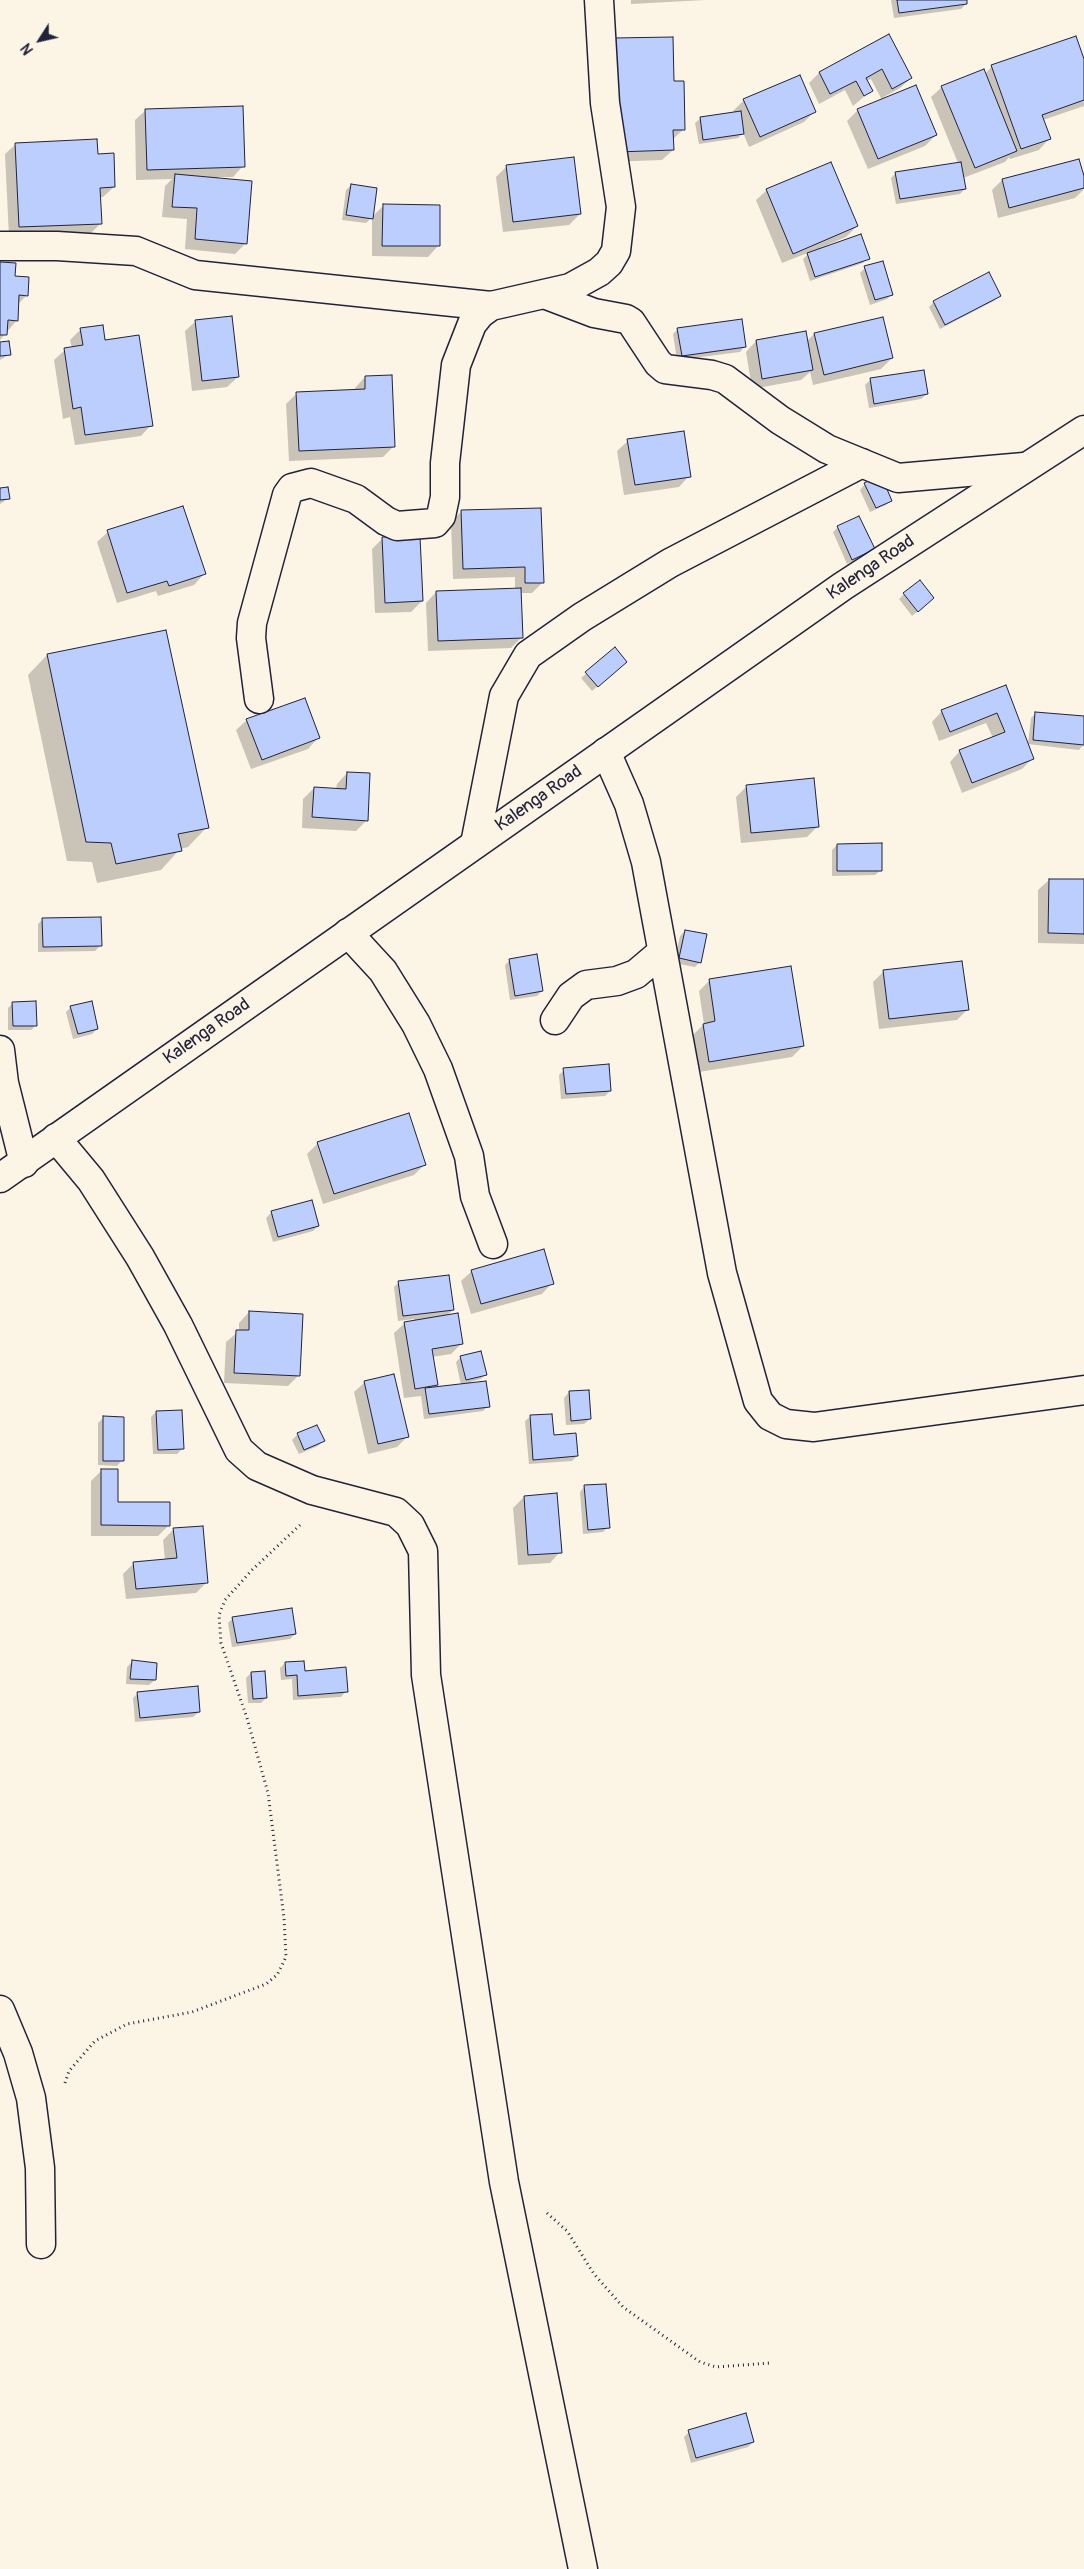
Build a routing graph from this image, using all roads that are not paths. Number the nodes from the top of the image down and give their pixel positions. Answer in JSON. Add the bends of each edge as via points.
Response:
{"nodes":[{"id":1,"x":599,"y":0,"type":"edge"},
{"id":2,"x":0,"y":246,"type":"edge"},
{"id":3,"x":544,"y":294,"type":"junction"},
{"id":4,"x":491,"y":306,"type":"junction"},
{"id":5,"x":1084,"y":430,"type":"edge"},
{"id":6,"x":862,"y":463,"type":"junction"},
{"id":7,"x":1024,"y":467,"type":"junction"},
{"id":8,"x":259,"y":699,"type":"dead end"},
{"id":9,"x":606,"y":752,"type":"junction"},
{"id":10,"x":474,"y":844,"type":"junction"},
{"id":11,"x":348,"y":933,"type":"junction"},
{"id":12,"x":662,"y":952,"type":"junction"},
{"id":13,"x":555,"y":1020,"type":"dead end"},
{"id":14,"x":0,"y":1050,"type":"edge"},
{"id":15,"x":56,"y":1138,"type":"junction"},
{"id":16,"x":24,"y":1163,"type":"junction"},
{"id":17,"x":0,"y":1178,"type":"edge"},
{"id":18,"x":493,"y":1244,"type":"dead end"},
{"id":19,"x":1084,"y":1390,"type":"edge"},
{"id":20,"x":0,"y":2010,"type":"edge"},
{"id":21,"x":41,"y":2244,"type":"dead end"},
{"id":22,"x":582,"y":2569,"type":"edge"}],
"edges":[{"from":1,"to":3,"type":"street","via":[[605,103],[621,207],[616,251],[598,272],[570,288]]},
{"from":2,"to":4,"type":"street","via":[[57,246],[136,252],[195,275]]},
{"from":3,"to":4,"type":"street"},
{"from":3,"to":6,"type":"street","via":[[594,313],[626,318],[658,364],[665,369],[712,374],[725,379],[780,420],[828,449]]},
{"from":4,"to":8,"type":"street","via":[[472,324],[456,365],[444,497],[441,516],[435,523],[397,526],[356,500],[311,483],[295,486],[287,495],[252,623]]},
{"from":5,"to":7,"type":"street","name":"Kalenga Road"},
{"from":6,"to":7,"type":"street","via":[[898,478]]},
{"from":6,"to":10,"type":"street","via":[[670,563],[582,616],[528,655],[504,696]]},
{"from":7,"to":9,"type":"street","name":"Kalenga Road","via":[[843,586]]},
{"from":9,"to":10,"type":"street","name":"Kalenga Road"},
{"from":9,"to":12,"type":"street","via":[[629,804],[646,862]]},
{"from":10,"to":11,"type":"street","name":"Kalenga Road"},
{"from":11,"to":15,"type":"street","name":"Kalenga Road"},
{"from":11,"to":18,"type":"street","via":[[382,971],[416,1024],[438,1068],[468,1156],[475,1196]]},
{"from":12,"to":13,"type":"street","via":[[636,974],[618,981],[586,985],[572,996]]},
{"from":12,"to":19,"type":"street","via":[[722,1273],[758,1401],[770,1416],[786,1424],[814,1427]]},
{"from":14,"to":16,"type":"street","via":[[4,1083]]},
{"from":15,"to":16,"type":"street","name":"Kalenga Road"},
{"from":15,"to":22,"type":"street","via":[[91,1180],[140,1257],[178,1325],[239,1450],[257,1466],[312,1490],[396,1512],[410,1525],[423,1551],[426,1675],[504,2182]]},
{"from":16,"to":17,"type":"street","name":"Kalenga Road"},
{"from":20,"to":21,"type":"street","via":[[18,2053],[31,2098],[40,2168]]}]}
